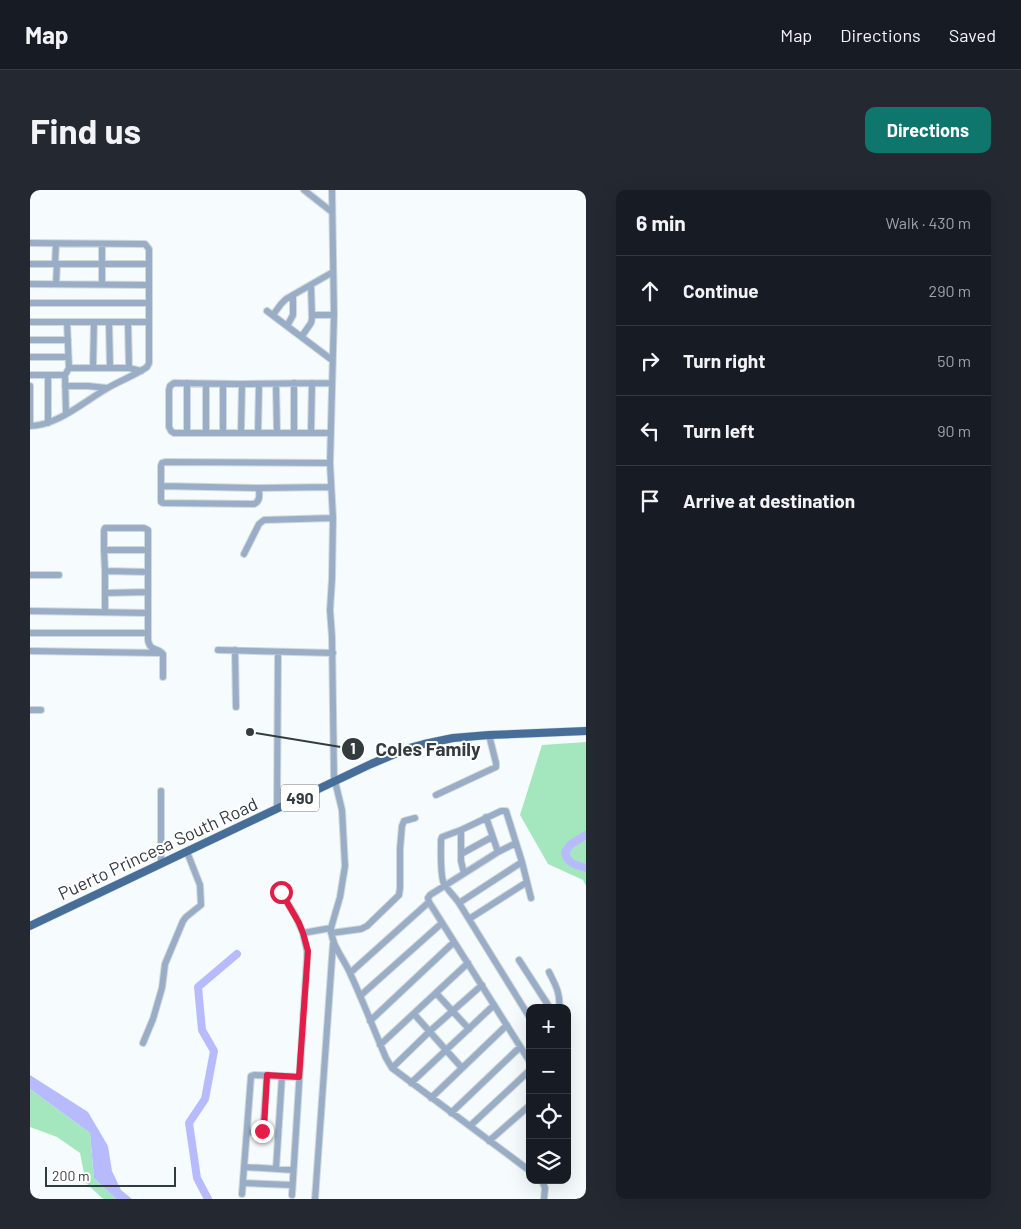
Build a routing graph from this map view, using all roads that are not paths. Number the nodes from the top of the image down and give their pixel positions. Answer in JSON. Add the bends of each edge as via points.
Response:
{"nodes":[{"id":1,"x":304,"y":190,"type":"edge"},
{"id":2,"x":332,"y":190,"type":"edge"},
{"id":3,"x":332,"y":212,"type":"junction"},
{"id":4,"x":30,"y":243,"type":"edge"},
{"id":5,"x":56,"y":244,"type":"junction"},
{"id":6,"x":102,"y":244,"type":"junction"},
{"id":7,"x":30,"y":264,"type":"edge"},
{"id":8,"x":56,"y":264,"type":"junction"},
{"id":9,"x":102,"y":264,"type":"junction"},
{"id":10,"x":148,"y":264,"type":"junction"},
{"id":11,"x":333,"y":272,"type":"junction"},
{"id":12,"x":30,"y":284,"type":"edge"},
{"id":13,"x":56,"y":284,"type":"junction"},
{"id":14,"x":102,"y":284,"type":"junction"},
{"id":15,"x":149,"y":285,"type":"junction"},
{"id":16,"x":311,"y":285,"type":"junction"},
{"id":17,"x":293,"y":295,"type":"junction"},
{"id":18,"x":30,"y":303,"type":"edge"},
{"id":19,"x":149,"y":303,"type":"junction"},
{"id":20,"x":313,"y":315,"type":"junction"},
{"id":21,"x":334,"y":315,"type":"junction"},
{"id":22,"x":30,"y":322,"type":"edge"},
{"id":23,"x":67,"y":322,"type":"junction"},
{"id":24,"x":94,"y":322,"type":"junction"},
{"id":25,"x":110,"y":322,"type":"junction"},
{"id":26,"x":128,"y":322,"type":"junction"},
{"id":27,"x":148,"y":322,"type":"junction"},
{"id":28,"x":287,"y":326,"type":"junction"},
{"id":29,"x":302,"y":336,"type":"junction"},
{"id":30,"x":30,"y":340,"type":"edge"},
{"id":31,"x":68,"y":340,"type":"junction"},
{"id":32,"x":30,"y":357,"type":"edge"},
{"id":33,"x":68,"y":357,"type":"junction"},
{"id":34,"x":332,"y":360,"type":"junction"},
{"id":35,"x":69,"y":368,"type":"junction"},
{"id":36,"x":93,"y":368,"type":"junction"},
{"id":37,"x":110,"y":368,"type":"junction"},
{"id":38,"x":129,"y":368,"type":"junction"},
{"id":39,"x":141,"y":371,"type":"junction"},
{"id":40,"x":30,"y":375,"type":"edge"},
{"id":41,"x":48,"y":375,"type":"junction"},
{"id":42,"x":65,"y":375,"type":"junction"},
{"id":43,"x":187,"y":383,"type":"junction"},
{"id":44,"x":294,"y":383,"type":"junction"},
{"id":45,"x":312,"y":383,"type":"junction"},
{"id":46,"x":332,"y":383,"type":"junction"},
{"id":47,"x":206,"y":384,"type":"junction"},
{"id":48,"x":223,"y":384,"type":"junction"},
{"id":49,"x":242,"y":384,"type":"junction"},
{"id":50,"x":259,"y":384,"type":"junction"},
{"id":51,"x":276,"y":384,"type":"junction"},
{"id":52,"x":30,"y":386,"type":"edge"},
{"id":53,"x":65,"y":386,"type":"junction"},
{"id":54,"x":107,"y":388,"type":"junction"},
{"id":55,"x":66,"y":414,"type":"junction"},
{"id":56,"x":48,"y":423,"type":"junction"},
{"id":57,"x":30,"y":426,"type":"edge"},
{"id":58,"x":187,"y":433,"type":"junction"},
{"id":59,"x":206,"y":433,"type":"junction"},
{"id":60,"x":223,"y":433,"type":"junction"},
{"id":61,"x":241,"y":433,"type":"junction"},
{"id":62,"x":258,"y":433,"type":"junction"},
{"id":63,"x":277,"y":433,"type":"junction"},
{"id":64,"x":294,"y":433,"type":"junction"},
{"id":65,"x":312,"y":433,"type":"junction"},
{"id":66,"x":331,"y":433,"type":"junction"},
{"id":67,"x":330,"y":463,"type":"junction"},
{"id":68,"x":161,"y":486,"type":"junction"},
{"id":69,"x":331,"y":487,"type":"junction"},
{"id":70,"x":259,"y":488,"type":"junction"},
{"id":71,"x":333,"y":518,"type":"junction"},
{"id":72,"x":104,"y":550,"type":"junction"},
{"id":73,"x":148,"y":550,"type":"junction"},
{"id":74,"x":244,"y":554,"type":"dead end"},
{"id":75,"x":105,"y":572,"type":"junction"},
{"id":76,"x":148,"y":572,"type":"junction"},
{"id":77,"x":30,"y":575,"type":"edge"},
{"id":78,"x":59,"y":575,"type":"dead end"},
{"id":79,"x":148,"y":592,"type":"junction"},
{"id":80,"x":105,"y":593,"type":"junction"},
{"id":81,"x":30,"y":611,"type":"edge"},
{"id":82,"x":104,"y":612,"type":"junction"},
{"id":83,"x":148,"y":613,"type":"junction"},
{"id":84,"x":30,"y":633,"type":"edge"},
{"id":85,"x":148,"y":633,"type":"junction"},
{"id":86,"x":218,"y":650,"type":"dead end"},
{"id":87,"x":235,"y":650,"type":"junction"},
{"id":88,"x":30,"y":651,"type":"edge"},
{"id":89,"x":278,"y":652,"type":"junction"},
{"id":90,"x":162,"y":653,"type":"junction"},
{"id":91,"x":333,"y":653,"type":"junction"},
{"id":92,"x":163,"y":677,"type":"dead end"},
{"id":93,"x":236,"y":707,"type":"dead end"},
{"id":94,"x":30,"y":710,"type":"edge"},
{"id":95,"x":41,"y":710,"type":"dead end"},
{"id":96,"x":586,"y":732,"type":"edge"},
{"id":97,"x":488,"y":735,"type":"junction"},
{"id":98,"x":335,"y":782,"type":"junction"},
{"id":99,"x":160,"y":791,"type":"dead end"},
{"id":100,"x":436,"y":795,"type":"dead end"},
{"id":101,"x":277,"y":809,"type":"junction"},
{"id":102,"x":415,"y":818,"type":"dead end"},
{"id":103,"x":486,"y":818,"type":"junction"},
{"id":104,"x":461,"y":830,"type":"junction"},
{"id":105,"x":492,"y":837,"type":"junction"},
{"id":106,"x":516,"y":843,"type":"junction"},
{"id":107,"x":187,"y":852,"type":"junction"},
{"id":108,"x":498,"y":852,"type":"junction"},
{"id":109,"x":461,"y":854,"type":"junction"},
{"id":110,"x":522,"y":862,"type":"junction"},
{"id":111,"x":161,"y":864,"type":"junction"},
{"id":112,"x":464,"y":873,"type":"junction"},
{"id":113,"x":527,"y":882,"type":"junction"},
{"id":114,"x":445,"y":885,"type":"junction"},
{"id":115,"x":281,"y":892,"type":"dead end"},
{"id":116,"x":531,"y":898,"type":"dead end"},
{"id":117,"x":429,"y":902,"type":"junction"},
{"id":118,"x":459,"y":903,"type":"junction"},
{"id":119,"x":469,"y":919,"type":"junction"},
{"id":120,"x":442,"y":923,"type":"junction"},
{"id":121,"x":30,"y":926,"type":"edge"},
{"id":122,"x":330,"y":930,"type":"junction"},
{"id":123,"x":303,"y":933,"type":"junction"},
{"id":124,"x":454,"y":942,"type":"junction"},
{"id":125,"x":333,"y":944,"type":"junction"},
{"id":126,"x":519,"y":960,"type":"dead end"},
{"id":127,"x":468,"y":963,"type":"junction"},
{"id":128,"x":549,"y":972,"type":"dead end"},
{"id":129,"x":350,"y":973,"type":"junction"},
{"id":130,"x":482,"y":985,"type":"junction"},
{"id":131,"x":436,"y":994,"type":"junction"},
{"id":132,"x":360,"y":996,"type":"junction"},
{"id":133,"x":547,"y":1004,"type":"edge"},
{"id":134,"x":559,"y":1004,"type":"edge"},
{"id":135,"x":494,"y":1005,"type":"junction"},
{"id":136,"x":452,"y":1011,"type":"junction"},
{"id":137,"x":526,"y":1012,"type":"edge"},
{"id":138,"x":414,"y":1014,"type":"junction"},
{"id":139,"x":370,"y":1021,"type":"junction"},
{"id":140,"x":507,"y":1025,"type":"junction"},
{"id":141,"x":469,"y":1029,"type":"junction"},
{"id":142,"x":430,"y":1031,"type":"junction"},
{"id":143,"x":143,"y":1043,"type":"dead end"},
{"id":144,"x":380,"y":1045,"type":"junction"},
{"id":145,"x":520,"y":1047,"type":"junction"},
{"id":146,"x":447,"y":1050,"type":"junction"},
{"id":147,"x":526,"y":1056,"type":"edge"},
{"id":148,"x":392,"y":1068,"type":"junction"},
{"id":149,"x":462,"y":1068,"type":"junction"},
{"id":150,"x":526,"y":1074,"type":"edge"},
{"id":151,"x":267,"y":1075,"type":"junction"},
{"id":152,"x":282,"y":1076,"type":"junction"},
{"id":153,"x":299,"y":1077,"type":"junction"},
{"id":154,"x":411,"y":1083,"type":"junction"},
{"id":155,"x":431,"y":1098,"type":"junction"},
{"id":156,"x":526,"y":1109,"type":"edge"},
{"id":157,"x":451,"y":1113,"type":"junction"},
{"id":158,"x":470,"y":1126,"type":"junction"},
{"id":159,"x":247,"y":1132,"type":"junction"},
{"id":160,"x":490,"y":1142,"type":"junction"},
{"id":161,"x":244,"y":1167,"type":"junction"},
{"id":162,"x":526,"y":1168,"type":"edge"},
{"id":163,"x":276,"y":1169,"type":"junction"},
{"id":164,"x":293,"y":1170,"type":"junction"},
{"id":165,"x":243,"y":1183,"type":"junction"},
{"id":166,"x":544,"y":1184,"type":"edge"},
{"id":167,"x":292,"y":1186,"type":"junction"},
{"id":168,"x":242,"y":1194,"type":"dead end"},
{"id":169,"x":292,"y":1194,"type":"dead end"},
{"id":170,"x":315,"y":1199,"type":"edge"},
{"id":171,"x":544,"y":1199,"type":"edge"}],
"edges":[{"from":1,"to":3,"type":"street"},
{"from":2,"to":3,"type":"street"},
{"from":3,"to":11,"type":"street"},
{"from":4,"to":5,"type":"street"},
{"from":5,"to":6,"type":"street"},
{"from":5,"to":8,"type":"street"},
{"from":6,"to":9,"type":"street"},
{"from":6,"to":10,"type":"street","via":[[145,244],[149,249]]},
{"from":7,"to":8,"type":"street"},
{"from":8,"to":9,"type":"street"},
{"from":8,"to":13,"type":"street"},
{"from":9,"to":10,"type":"street"},
{"from":9,"to":14,"type":"street"},
{"from":10,"to":15,"type":"street"},
{"from":11,"to":16,"type":"street"},
{"from":11,"to":21,"type":"street"},
{"from":12,"to":13,"type":"street"},
{"from":13,"to":14,"type":"street"},
{"from":14,"to":15,"type":"street"},
{"from":15,"to":19,"type":"street"},
{"from":16,"to":17,"type":"street"},
{"from":16,"to":20,"type":"street"},
{"from":17,"to":28,"type":"street","via":[[293,315]]},
{"from":17,"to":28,"type":"street","via":[[270,313]]},
{"from":18,"to":19,"type":"street"},
{"from":19,"to":27,"type":"street"},
{"from":20,"to":21,"type":"street"},
{"from":20,"to":29,"type":"street"},
{"from":21,"to":34,"type":"street"},
{"from":22,"to":23,"type":"street"},
{"from":23,"to":24,"type":"street"},
{"from":23,"to":31,"type":"street"},
{"from":24,"to":25,"type":"street"},
{"from":24,"to":36,"type":"street"},
{"from":25,"to":26,"type":"street"},
{"from":25,"to":37,"type":"street"},
{"from":26,"to":27,"type":"street"},
{"from":26,"to":38,"type":"street"},
{"from":27,"to":39,"type":"street","via":[[149,362]]},
{"from":28,"to":29,"type":"street"},
{"from":29,"to":34,"type":"street"},
{"from":30,"to":31,"type":"street"},
{"from":31,"to":33,"type":"street"},
{"from":32,"to":33,"type":"street"},
{"from":33,"to":35,"type":"street"},
{"from":34,"to":46,"type":"street"},
{"from":35,"to":36,"type":"street"},
{"from":35,"to":42,"type":"street"},
{"from":36,"to":37,"type":"street"},
{"from":37,"to":38,"type":"street"},
{"from":38,"to":39,"type":"street"},
{"from":39,"to":54,"type":"street"},
{"from":40,"to":41,"type":"street"},
{"from":41,"to":42,"type":"street"},
{"from":41,"to":56,"type":"street"},
{"from":42,"to":53,"type":"street"},
{"from":43,"to":47,"type":"street"},
{"from":43,"to":58,"type":"street"},
{"from":43,"to":58,"type":"street","via":[[174,383],[169,390],[170,429],[174,433]]},
{"from":44,"to":45,"type":"street"},
{"from":44,"to":51,"type":"street"},
{"from":44,"to":64,"type":"street"},
{"from":45,"to":46,"type":"street"},
{"from":45,"to":65,"type":"street"},
{"from":46,"to":66,"type":"street"},
{"from":47,"to":48,"type":"street"},
{"from":47,"to":59,"type":"street"},
{"from":48,"to":49,"type":"street"},
{"from":48,"to":60,"type":"street"},
{"from":49,"to":50,"type":"street"},
{"from":49,"to":61,"type":"street"},
{"from":50,"to":51,"type":"street"},
{"from":50,"to":62,"type":"street"},
{"from":51,"to":63,"type":"street"},
{"from":52,"to":57,"type":"street"},
{"from":53,"to":54,"type":"street"},
{"from":53,"to":55,"type":"street"},
{"from":54,"to":55,"type":"street"},
{"from":55,"to":56,"type":"street"},
{"from":56,"to":57,"type":"street"},
{"from":58,"to":59,"type":"street"},
{"from":59,"to":60,"type":"street"},
{"from":60,"to":61,"type":"street"},
{"from":61,"to":62,"type":"street"},
{"from":62,"to":63,"type":"street"},
{"from":63,"to":64,"type":"street"},
{"from":64,"to":65,"type":"street"},
{"from":65,"to":66,"type":"street"},
{"from":66,"to":67,"type":"street"},
{"from":67,"to":68,"type":"street","via":[[166,462],[160,466]]},
{"from":67,"to":69,"type":"street"},
{"from":68,"to":70,"type":"street"},
{"from":68,"to":70,"type":"street","via":[[161,501],[165,503],[256,503]]},
{"from":69,"to":70,"type":"street"},
{"from":69,"to":71,"type":"street"},
{"from":71,"to":74,"type":"street","via":[[264,520]]},
{"from":71,"to":91,"type":"street","via":[[330,610]]},
{"from":72,"to":73,"type":"street"},
{"from":72,"to":73,"type":"street","via":[[104,530],[107,528],[146,528]]},
{"from":72,"to":75,"type":"street"},
{"from":73,"to":76,"type":"street"},
{"from":75,"to":76,"type":"street"},
{"from":75,"to":80,"type":"street"},
{"from":76,"to":79,"type":"street"},
{"from":77,"to":78,"type":"street"},
{"from":79,"to":80,"type":"street"},
{"from":79,"to":83,"type":"street"},
{"from":80,"to":82,"type":"street"},
{"from":81,"to":82,"type":"street"},
{"from":82,"to":83,"type":"street"},
{"from":83,"to":85,"type":"street"},
{"from":84,"to":85,"type":"street"},
{"from":85,"to":90,"type":"street","via":[[150,646]]},
{"from":86,"to":87,"type":"street"},
{"from":87,"to":89,"type":"street"},
{"from":87,"to":93,"type":"street"},
{"from":88,"to":90,"type":"street"},
{"from":89,"to":91,"type":"street"},
{"from":89,"to":101,"type":"street"},
{"from":90,"to":92,"type":"street"},
{"from":91,"to":98,"type":"street"},
{"from":94,"to":95,"type":"street"},
{"from":96,"to":97,"type":"main road","name":"Puerto Princesa South Road","number":"490"},
{"from":97,"to":98,"type":"main road","name":"Puerto Princesa South Road","number":"490","via":[[424,744],[395,753]]},
{"from":97,"to":100,"type":"street","via":[[496,767]]},
{"from":98,"to":101,"type":"main road","name":"Puerto Princesa South Road","number":"490"},
{"from":98,"to":122,"type":"street","via":[[342,810],[345,866]]},
{"from":99,"to":111,"type":"street"},
{"from":101,"to":107,"type":"main road","name":"Puerto Princesa South Road","number":"490"},
{"from":102,"to":122,"type":"street","via":[[402,826],[399,895],[367,926],[355,930]]},
{"from":103,"to":104,"type":"street"},
{"from":103,"to":105,"type":"street"},
{"from":103,"to":106,"type":"street","via":[[506,812]]},
{"from":104,"to":109,"type":"street"},
{"from":104,"to":114,"type":"street","via":[[441,838]]},
{"from":105,"to":108,"type":"street"},
{"from":105,"to":109,"type":"street"},
{"from":106,"to":108,"type":"street"},
{"from":106,"to":110,"type":"street"},
{"from":107,"to":111,"type":"main road","name":"Puerto Princesa South Road","number":"490"},
{"from":107,"to":143,"type":"street","via":[[200,884],[201,905],[183,921],[165,964],[162,988]]},
{"from":108,"to":112,"type":"street"},
{"from":109,"to":112,"type":"street"},
{"from":110,"to":113,"type":"street"},
{"from":110,"to":118,"type":"street"},
{"from":111,"to":121,"type":"main road","name":"Puerto Princesa South Road","number":"490"},
{"from":112,"to":114,"type":"street"},
{"from":113,"to":116,"type":"street"},
{"from":113,"to":119,"type":"street"},
{"from":114,"to":117,"type":"street","via":[[430,895]]},
{"from":114,"to":118,"type":"street"},
{"from":115,"to":123,"type":"street"},
{"from":117,"to":120,"type":"street"},
{"from":117,"to":129,"type":"street"},
{"from":118,"to":119,"type":"street"},
{"from":119,"to":137,"type":"street"},
{"from":120,"to":124,"type":"street"},
{"from":120,"to":132,"type":"street"},
{"from":122,"to":123,"type":"street"},
{"from":122,"to":125,"type":"street"},
{"from":123,"to":153,"type":"street","via":[[308,958]]},
{"from":124,"to":127,"type":"street"},
{"from":124,"to":139,"type":"street"},
{"from":125,"to":129,"type":"street"},
{"from":125,"to":170,"type":"street"},
{"from":126,"to":133,"type":"street"},
{"from":127,"to":130,"type":"street"},
{"from":127,"to":131,"type":"street"},
{"from":128,"to":134,"type":"street","via":[[557,988]]},
{"from":129,"to":132,"type":"street"},
{"from":130,"to":135,"type":"street"},
{"from":130,"to":136,"type":"street"},
{"from":131,"to":136,"type":"street"},
{"from":131,"to":138,"type":"street"},
{"from":132,"to":139,"type":"street"},
{"from":135,"to":140,"type":"street"},
{"from":135,"to":141,"type":"street"},
{"from":136,"to":141,"type":"street"},
{"from":136,"to":142,"type":"street"},
{"from":138,"to":142,"type":"street"},
{"from":138,"to":144,"type":"street"},
{"from":139,"to":144,"type":"street"},
{"from":140,"to":145,"type":"street"},
{"from":140,"to":149,"type":"street"},
{"from":141,"to":146,"type":"street"},
{"from":142,"to":146,"type":"street"},
{"from":142,"to":148,"type":"street"},
{"from":144,"to":148,"type":"street"},
{"from":145,"to":147,"type":"street"},
{"from":145,"to":157,"type":"street"},
{"from":146,"to":149,"type":"street"},
{"from":146,"to":154,"type":"street"},
{"from":148,"to":154,"type":"street"},
{"from":149,"to":155,"type":"street"},
{"from":150,"to":158,"type":"street"},
{"from":151,"to":152,"type":"street"},
{"from":151,"to":159,"type":"street","via":[[263,1130]]},
{"from":151,"to":159,"type":"street","via":[[251,1076]]},
{"from":152,"to":153,"type":"street"},
{"from":152,"to":163,"type":"street"},
{"from":153,"to":164,"type":"street"},
{"from":154,"to":155,"type":"street"},
{"from":155,"to":157,"type":"street"},
{"from":156,"to":160,"type":"street"},
{"from":157,"to":158,"type":"street"},
{"from":158,"to":160,"type":"street"},
{"from":159,"to":161,"type":"street"},
{"from":160,"to":162,"type":"street"},
{"from":161,"to":163,"type":"street"},
{"from":161,"to":165,"type":"street"},
{"from":163,"to":164,"type":"street"},
{"from":164,"to":167,"type":"street"},
{"from":165,"to":167,"type":"street"},
{"from":165,"to":168,"type":"street"},
{"from":166,"to":171,"type":"street"},
{"from":167,"to":169,"type":"street"}]}
